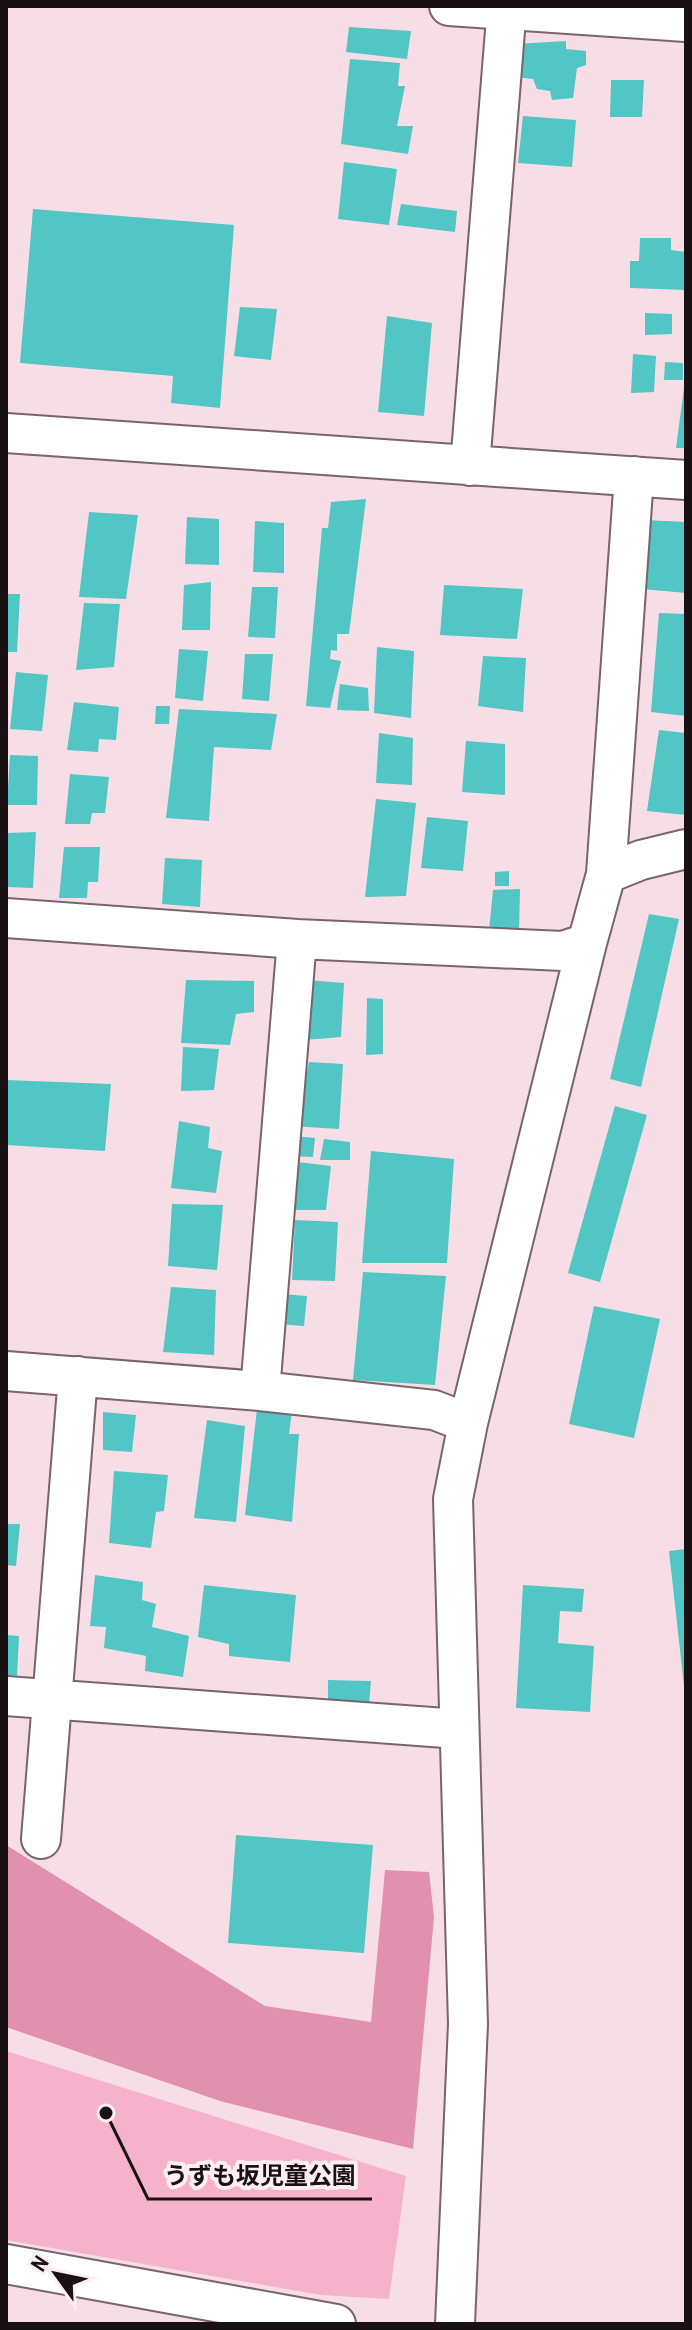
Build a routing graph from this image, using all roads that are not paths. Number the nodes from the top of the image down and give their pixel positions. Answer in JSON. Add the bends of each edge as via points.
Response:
{"nodes":[{"id":1,"x":449,"y":6,"type":"edge"},
{"id":2,"x":506,"y":8,"type":"edge"},
{"id":3,"x":686,"y":22,"type":"edge"},
{"id":4,"x":6,"y":433,"type":"edge"},
{"id":5,"x":470,"y":466,"type":"junction"},
{"id":6,"x":634,"y":476,"type":"junction"},
{"id":7,"x":686,"y":480,"type":"edge"},
{"id":8,"x":686,"y":849,"type":"edge"},
{"id":9,"x":606,"y":874,"type":"junction"},
{"id":10,"x":6,"y":918,"type":"edge"},
{"id":11,"x":297,"y":939,"type":"junction"},
{"id":12,"x":587,"y":943,"type":"junction"},
{"id":13,"x":6,"y":1371,"type":"edge"},
{"id":14,"x":78,"y":1376,"type":"junction"},
{"id":15,"x":260,"y":1391,"type":"junction"},
{"id":16,"x":468,"y":1423,"type":"junction"},
{"id":17,"x":6,"y":1696,"type":"edge"},
{"id":18,"x":52,"y":1699,"type":"junction"},
{"id":19,"x":459,"y":1729,"type":"junction"},
{"id":20,"x":41,"y":1839,"type":"dead end"},
{"id":21,"x":6,"y":2264,"type":"edge"},
{"id":22,"x":336,"y":2324,"type":"edge"},
{"id":23,"x":455,"y":2324,"type":"edge"}],
"edges":[{"from":1,"to":2,"type":"street"},
{"from":2,"to":3,"type":"street"},
{"from":2,"to":5,"type":"street"},
{"from":4,"to":5,"type":"street"},
{"from":5,"to":6,"type":"street"},
{"from":6,"to":7,"type":"street"},
{"from":6,"to":9,"type":"street"},
{"from":8,"to":9,"type":"street"},
{"from":9,"to":12,"type":"street"},
{"from":10,"to":11,"type":"street"},
{"from":11,"to":12,"type":"street","via":[[563,951]]},
{"from":11,"to":15,"type":"street"},
{"from":12,"to":16,"type":"street"},
{"from":13,"to":14,"type":"street"},
{"from":14,"to":15,"type":"street"},
{"from":14,"to":18,"type":"street"},
{"from":15,"to":16,"type":"street","via":[[434,1410]]},
{"from":16,"to":19,"type":"street","via":[[453,1499]]},
{"from":17,"to":18,"type":"street"},
{"from":18,"to":19,"type":"street"},
{"from":18,"to":20,"type":"street"},
{"from":19,"to":23,"type":"street","via":[[468,2024]]},
{"from":21,"to":22,"type":"street"}]}
